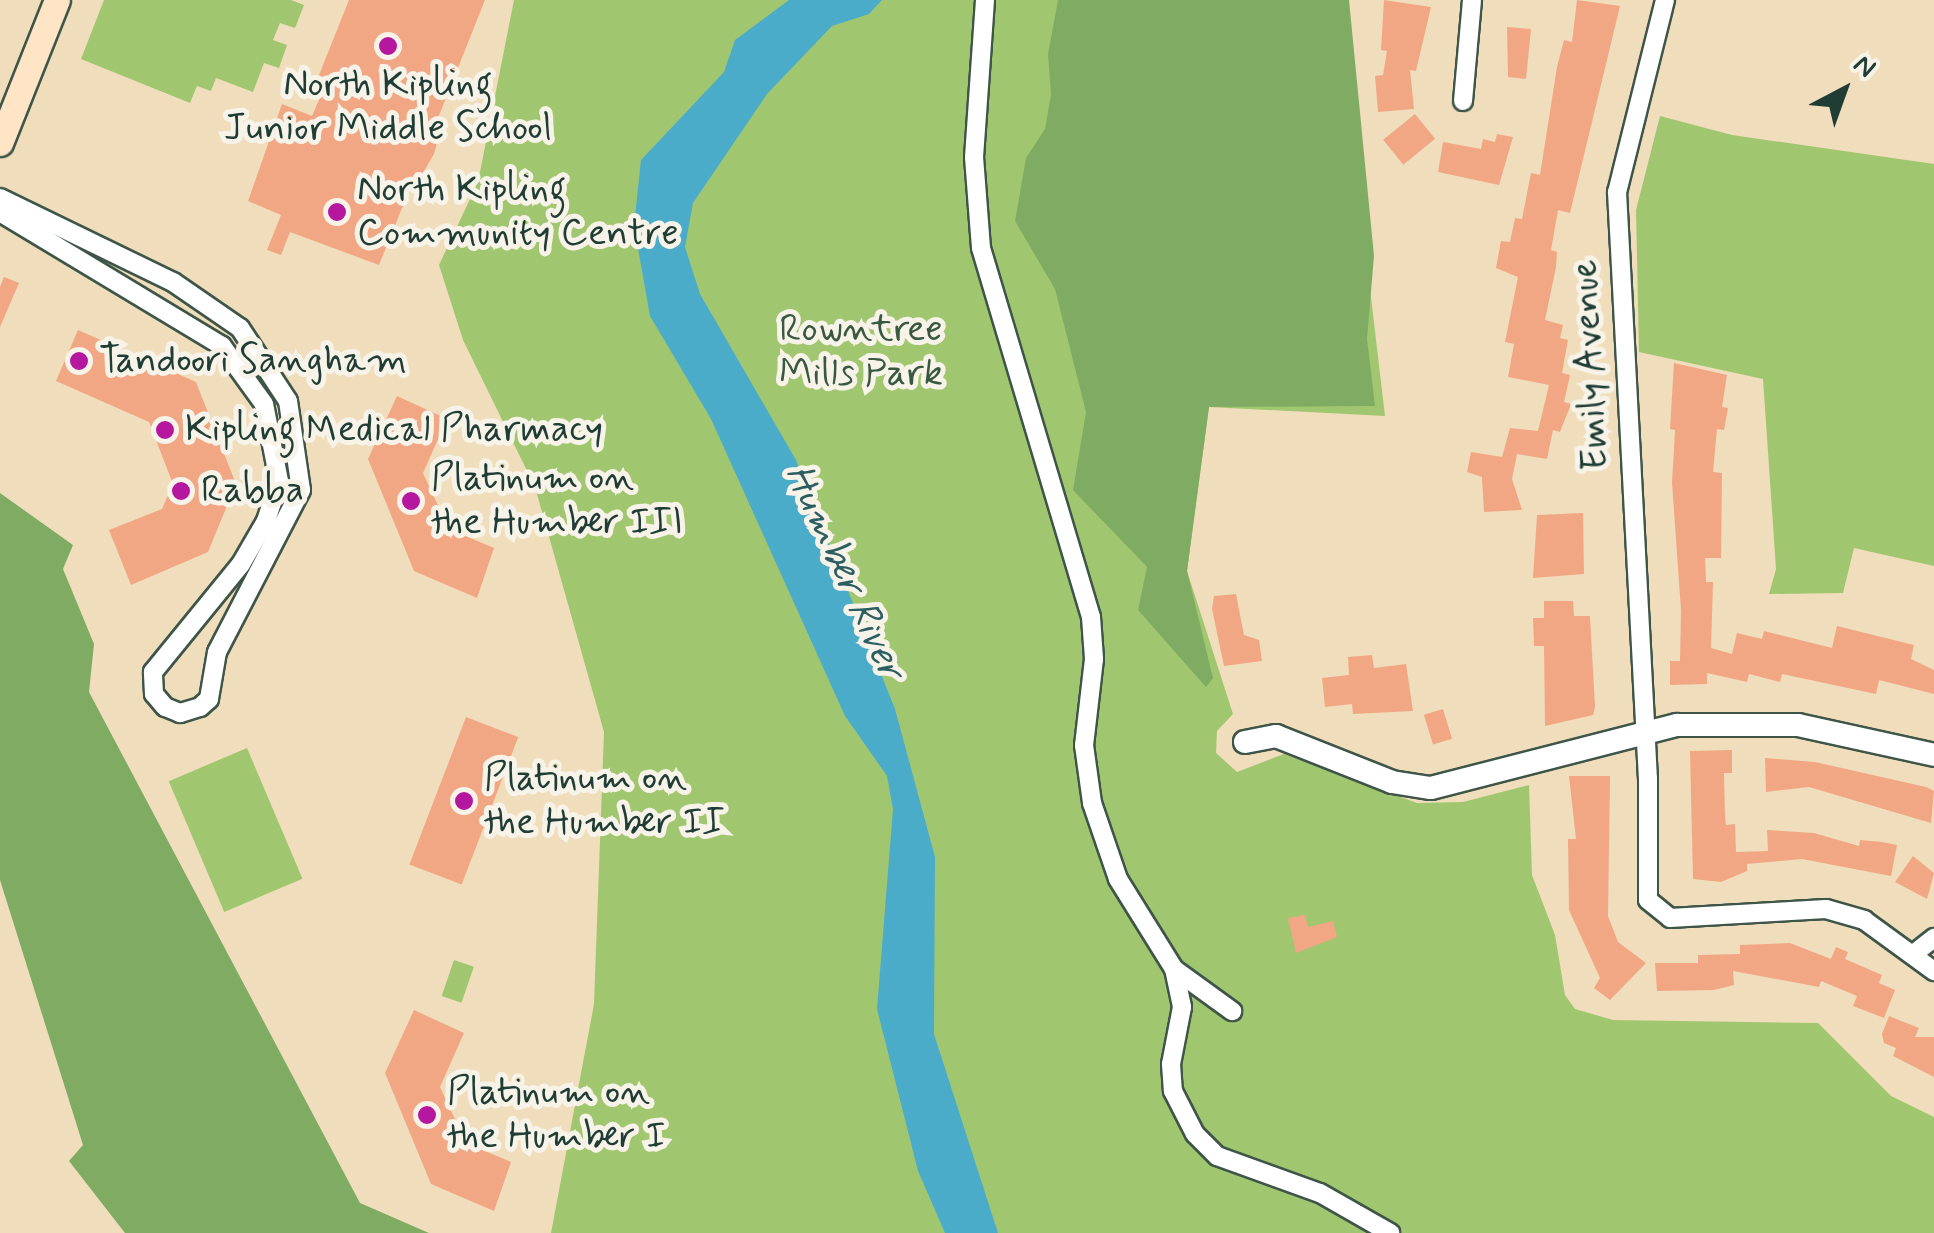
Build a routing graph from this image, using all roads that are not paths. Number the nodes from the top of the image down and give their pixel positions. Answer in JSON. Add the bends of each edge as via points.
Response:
{"nodes":[{"id":1,"x":57,"y":0,"type":"edge"},
{"id":2,"x":985,"y":0,"type":"edge"},
{"id":3,"x":1472,"y":0,"type":"edge"},
{"id":4,"x":1664,"y":0,"type":"edge"},
{"id":5,"x":1463,"y":101,"type":"dead end"},
{"id":6,"x":0,"y":142,"type":"edge"},
{"id":7,"x":0,"y":198,"type":"edge"},
{"id":8,"x":0,"y":212,"type":"edge"},
{"id":9,"x":173,"y":282,"type":"junction"},
{"id":10,"x":160,"y":305,"type":"junction"},
{"id":11,"x":1643,"y":733,"type":"junction"},
{"id":12,"x":1246,"y":742,"type":"dead end"},
{"id":13,"x":1934,"y":755,"type":"edge"},
{"id":14,"x":1934,"y":938,"type":"edge"},
{"id":15,"x":1916,"y":952,"type":"junction"},
{"id":16,"x":1174,"y":968,"type":"junction"},
{"id":17,"x":1934,"y":971,"type":"edge"},
{"id":18,"x":1232,"y":1011,"type":"dead end"},
{"id":19,"x":1390,"y":1233,"type":"edge"}],
"edges":[{"from":1,"to":6,"type":"main road"},
{"from":2,"to":16,"type":"street","via":[[974,157],[981,248],[1092,617],[1084,745],[1092,803],[1118,879]]},
{"from":3,"to":5,"type":"street"},
{"from":4,"to":11,"type":"street","name":"Emily Avenue","via":[[1617,192]]},
{"from":7,"to":9,"type":"street"},
{"from":8,"to":10,"type":"street"},
{"from":9,"to":10,"type":"street"},
{"from":9,"to":10,"type":"street","via":[[240,328],[270,366],[288,401],[301,490],[217,652],[209,699],[180,713],[154,694],[153,672],[241,564],[279,481],[275,441],[254,382],[222,346]]},
{"from":11,"to":12,"type":"street","via":[[1431,788],[1392,782],[1276,736]]},
{"from":11,"to":13,"type":"street","via":[[1678,725],[1798,725]]},
{"from":11,"to":15,"type":"street","name":"Emily Avenue","via":[[1652,910],[1670,918],[1826,909],[1864,920]]},
{"from":14,"to":15,"type":"street"},
{"from":15,"to":17,"type":"street"},
{"from":16,"to":18,"type":"street"},
{"from":16,"to":19,"type":"street","via":[[1182,1007],[1174,1091],[1194,1134],[1236,1167],[1320,1193]]}]}
